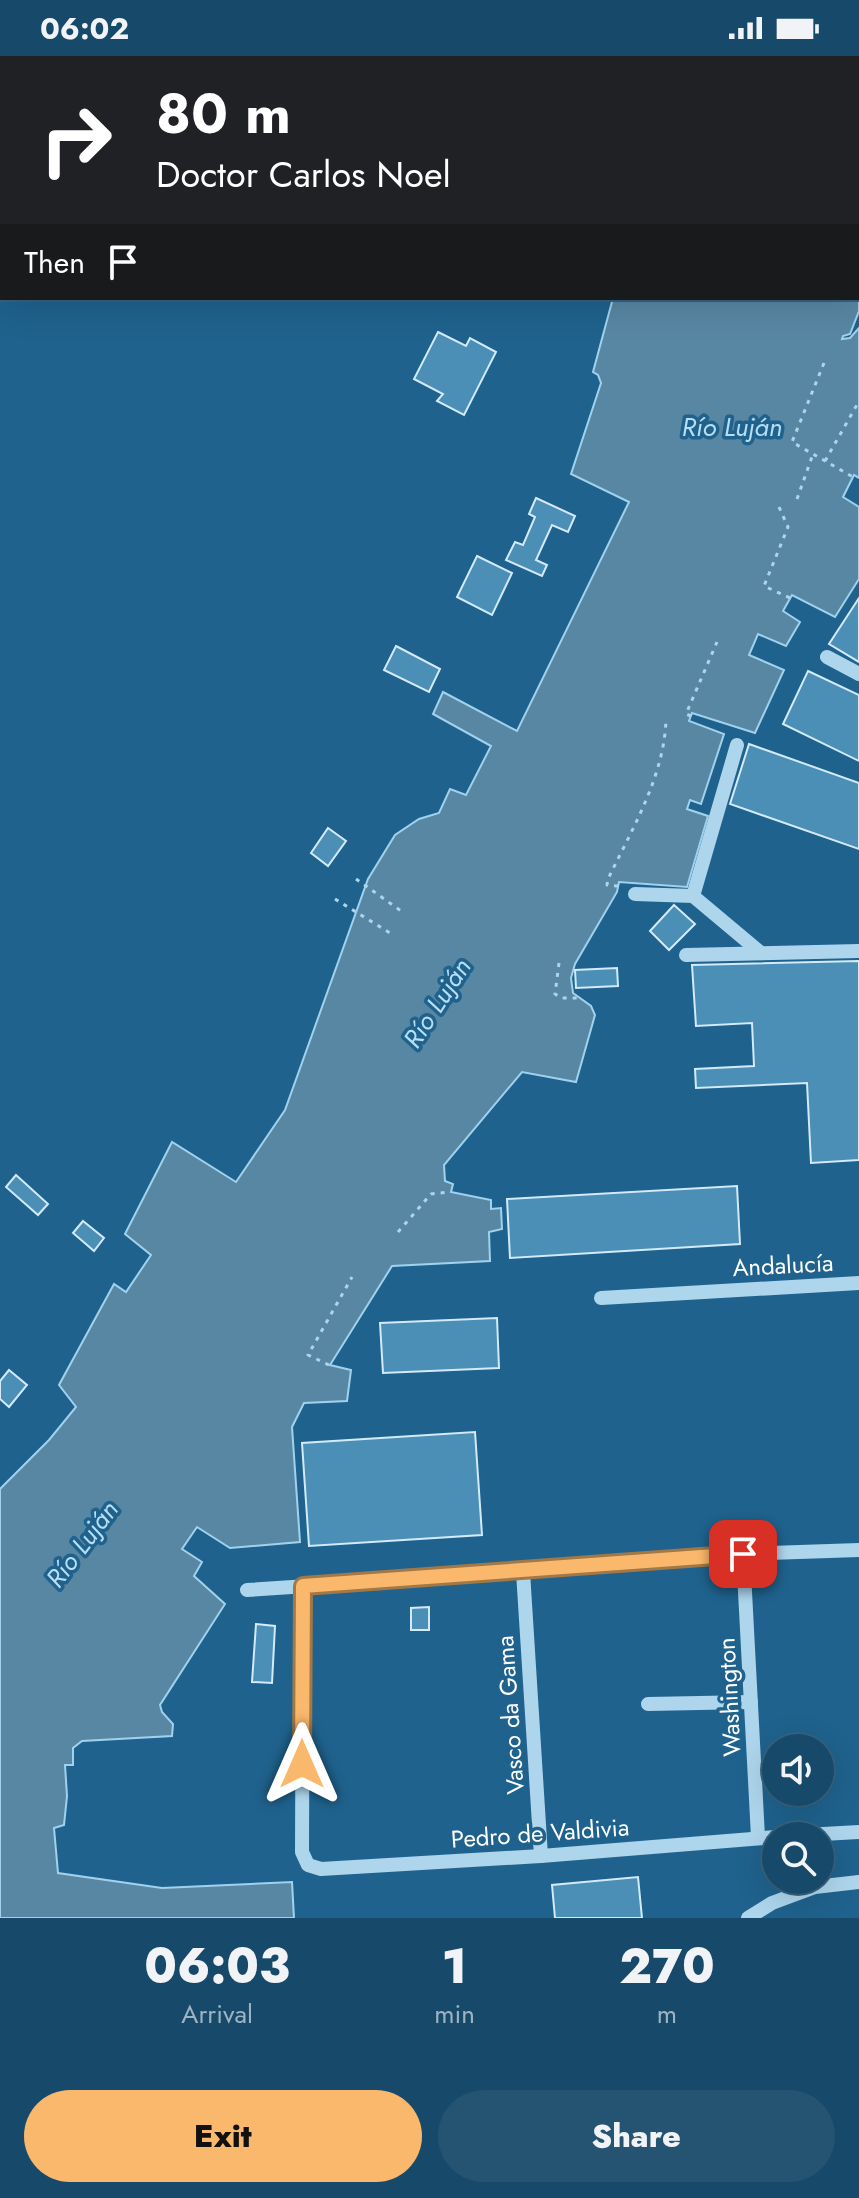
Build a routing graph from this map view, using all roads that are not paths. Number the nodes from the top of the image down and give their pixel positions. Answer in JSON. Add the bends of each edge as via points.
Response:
{"nodes":[{"id":1,"x":827,"y":657,"type":"dead end"},
{"id":2,"x":859,"y":674,"type":"edge"},
{"id":3,"x":737,"y":745,"type":"dead end"},
{"id":4,"x":635,"y":894,"type":"dead end"},
{"id":5,"x":693,"y":896,"type":"junction"},
{"id":6,"x":859,"y":951,"type":"edge"},
{"id":7,"x":761,"y":953,"type":"junction"},
{"id":8,"x":686,"y":955,"type":"dead end"},
{"id":9,"x":859,"y":1283,"type":"edge"},
{"id":10,"x":601,"y":1298,"type":"dead end"},
{"id":11,"x":859,"y":1550,"type":"edge"},
{"id":12,"x":743,"y":1554,"type":"junction"},
{"id":13,"x":523,"y":1572,"type":"junction"},
{"id":14,"x":303,"y":1586,"type":"junction"},
{"id":15,"x":247,"y":1590,"type":"dead end"},
{"id":16,"x":751,"y":1702,"type":"junction"},
{"id":17,"x":648,"y":1704,"type":"dead end"},
{"id":18,"x":859,"y":1832,"type":"edge"},
{"id":19,"x":834,"y":1833,"type":"edge"},
{"id":20,"x":758,"y":1837,"type":"junction"},
{"id":21,"x":762,"y":1837,"type":"edge"},
{"id":22,"x":541,"y":1856,"type":"junction"},
{"id":23,"x":859,"y":1882,"type":"edge"},
{"id":24,"x":748,"y":1918,"type":"edge"}],
"edges":[{"from":1,"to":2,"type":"street"},
{"from":3,"to":5,"type":"street"},
{"from":4,"to":5,"type":"street"},
{"from":5,"to":7,"type":"street"},
{"from":6,"to":7,"type":"street"},
{"from":7,"to":8,"type":"street"},
{"from":9,"to":10,"type":"street","name":"Andalucía"},
{"from":11,"to":12,"type":"street"},
{"from":12,"to":13,"type":"street"},
{"from":12,"to":16,"type":"street","name":"Washington"},
{"from":13,"to":14,"type":"street"},
{"from":13,"to":22,"type":"street","name":"Vasco da Gama"},
{"from":14,"to":15,"type":"street"},
{"from":14,"to":22,"type":"street","name":"Pedro de Valdivia","via":[[302,1852],[308,1865],[321,1869]]},
{"from":16,"to":17,"type":"street"},
{"from":16,"to":20,"type":"street","name":"Washington"},
{"from":18,"to":19,"type":"street"},
{"from":20,"to":21,"type":"street","name":"Pedro de Valdivia"},
{"from":20,"to":22,"type":"street","name":"Pedro de Valdivia"},
{"from":23,"to":24,"type":"street","via":[[815,1887]]}]}
